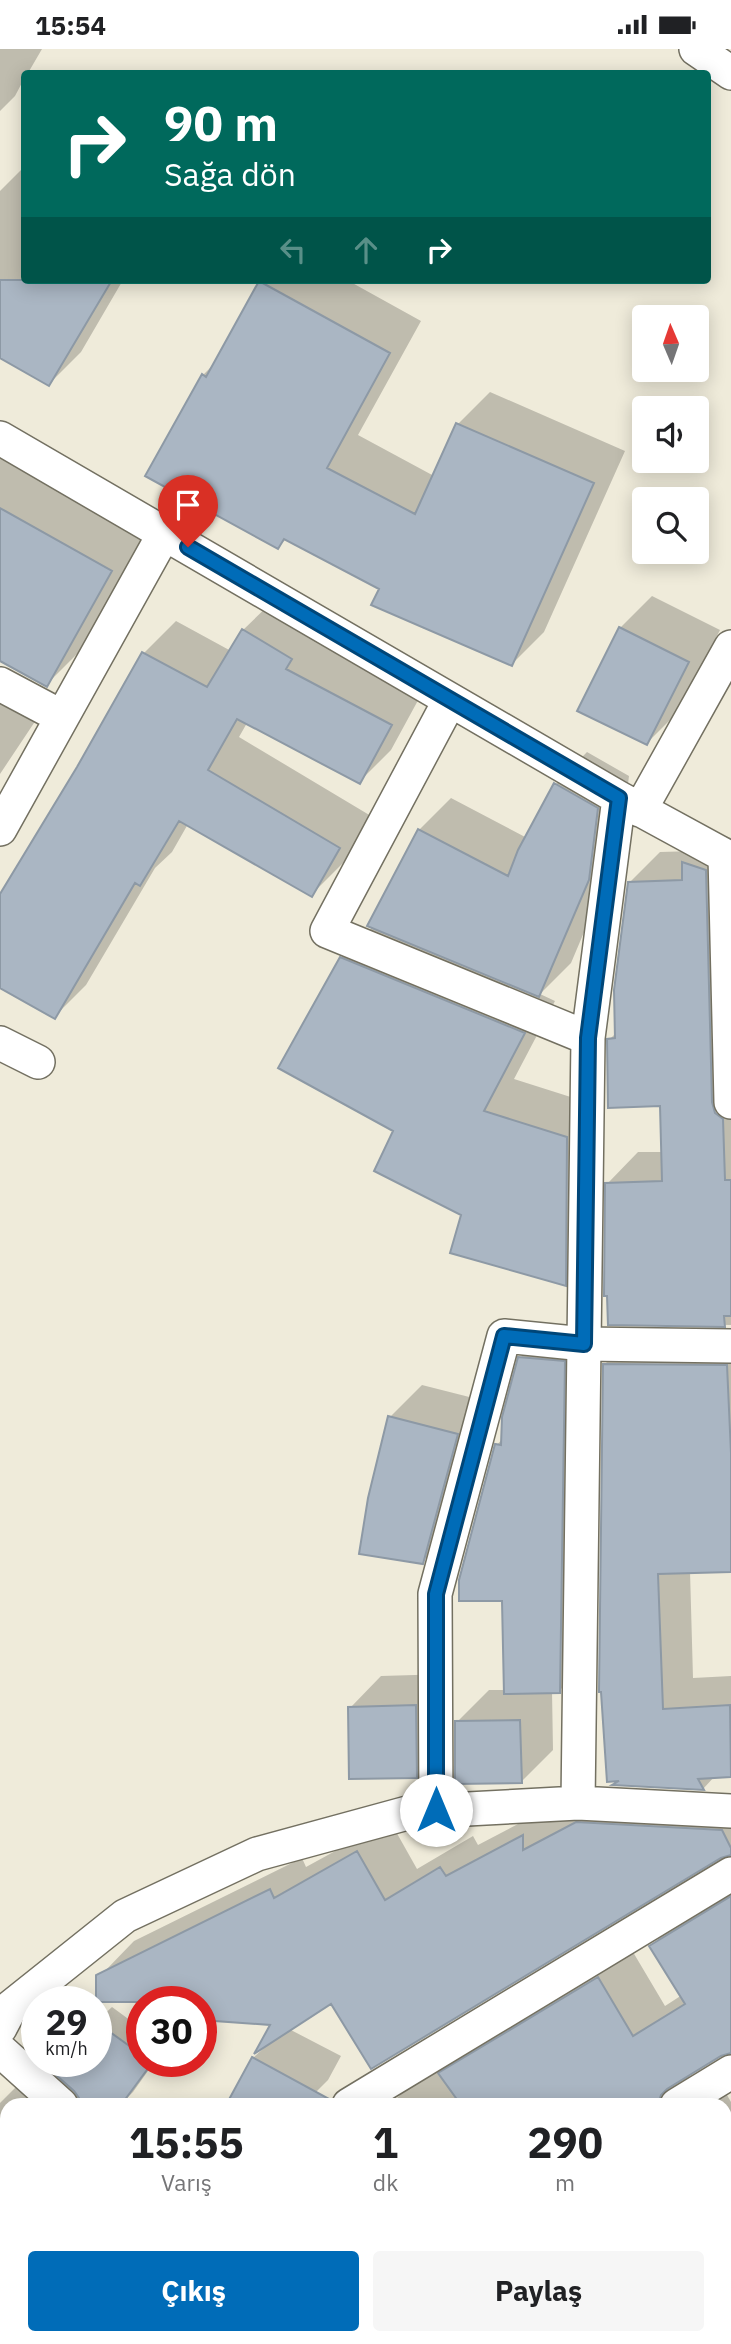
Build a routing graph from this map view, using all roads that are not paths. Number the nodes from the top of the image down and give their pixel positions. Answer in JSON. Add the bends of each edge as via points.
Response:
{"nodes":[{"id":1,"x":696,"y":49,"type":"edge"},
{"id":2,"x":731,"y":73,"type":"edge"},
{"id":3,"x":0,"y":438,"type":"edge"},
{"id":4,"x":164,"y":534,"type":"junction"},
{"id":5,"x":731,"y":647,"type":"edge"},
{"id":6,"x":0,"y":684,"type":"edge"},
{"id":7,"x":450,"y":700,"type":"junction"},
{"id":8,"x":62,"y":717,"type":"junction"},
{"id":9,"x":630,"y":804,"type":"junction"},
{"id":10,"x":0,"y":829,"type":"edge"},
{"id":11,"x":728,"y":858,"type":"edge"},
{"id":12,"x":588,"y":1038,"type":"junction"},
{"id":13,"x":0,"y":1043,"type":"edge"},
{"id":14,"x":38,"y":1062,"type":"dead end"},
{"id":15,"x":731,"y":1102,"type":"edge"},
{"id":16,"x":584,"y":1344,"type":"junction"},
{"id":17,"x":731,"y":1346,"type":"edge"},
{"id":18,"x":578,"y":1804,"type":"junction"},
{"id":19,"x":436,"y":1810,"type":"junction"},
{"id":20,"x":731,"y":1811,"type":"edge"},
{"id":21,"x":731,"y":1874,"type":"edge"},
{"id":22,"x":0,"y":2028,"type":"edge"},
{"id":23,"x":0,"y":2050,"type":"edge"},
{"id":24,"x":731,"y":2072,"type":"edge"},
{"id":25,"x":53,"y":2098,"type":"edge"},
{"id":26,"x":361,"y":2098,"type":"edge"},
{"id":27,"x":688,"y":2098,"type":"edge"}],
"edges":[{"from":1,"to":2,"type":"street"},
{"from":3,"to":4,"type":"street"},
{"from":4,"to":7,"type":"street"},
{"from":4,"to":8,"type":"street"},
{"from":5,"to":9,"type":"street"},
{"from":6,"to":8,"type":"street"},
{"from":7,"to":9,"type":"street"},
{"from":7,"to":12,"type":"street","via":[[327,931]]},
{"from":8,"to":10,"type":"street"},
{"from":9,"to":11,"type":"street"},
{"from":9,"to":12,"type":"street"},
{"from":11,"to":15,"type":"street"},
{"from":12,"to":16,"type":"street"},
{"from":13,"to":14,"type":"street"},
{"from":16,"to":17,"type":"street"},
{"from":16,"to":18,"type":"street"},
{"from":16,"to":19,"type":"street","via":[[504,1336],[436,1594]]},
{"from":18,"to":19,"type":"street"},
{"from":18,"to":20,"type":"street"},
{"from":19,"to":22,"type":"street","via":[[411,1812],[257,1854],[125,1916],[11,2007]]},
{"from":21,"to":26,"type":"street"},
{"from":23,"to":25,"type":"street"},
{"from":24,"to":27,"type":"street"}]}
